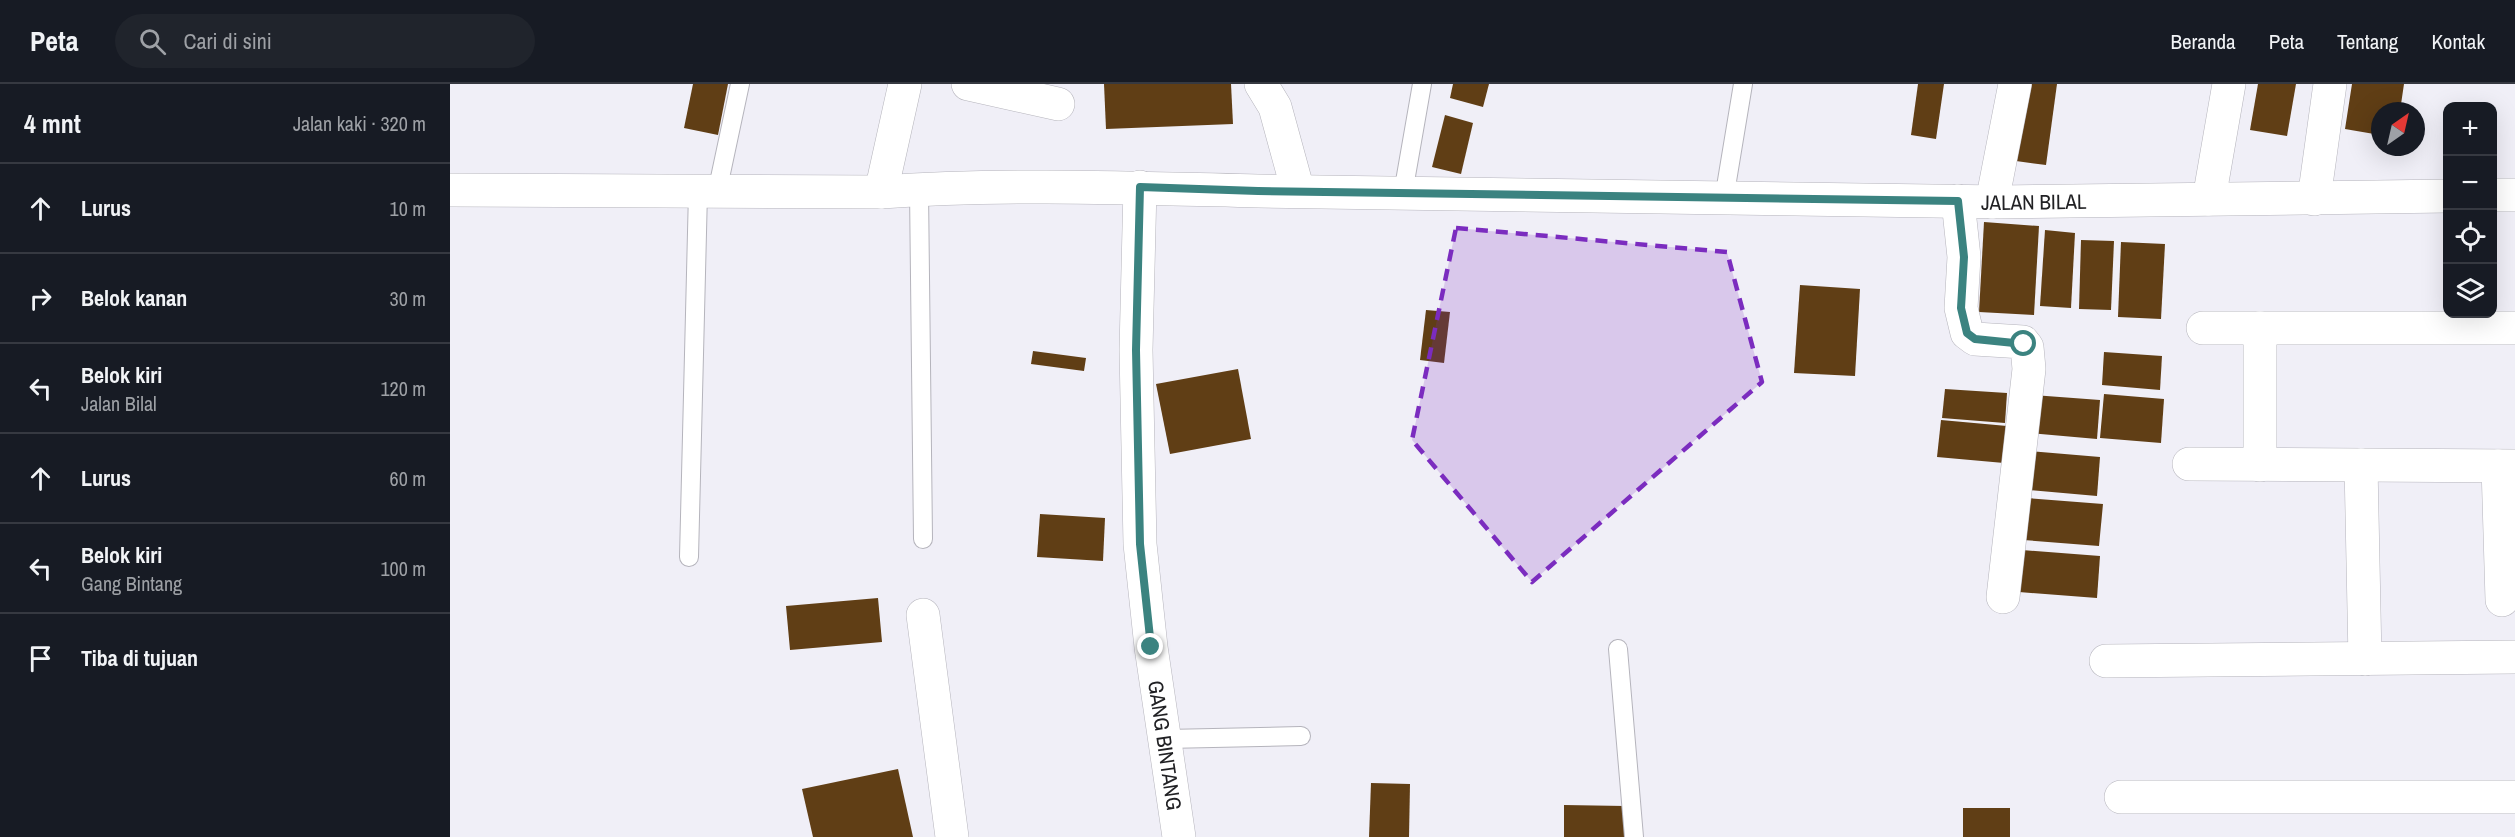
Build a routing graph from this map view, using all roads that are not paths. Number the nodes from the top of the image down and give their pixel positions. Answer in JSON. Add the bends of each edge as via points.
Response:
{"nodes":[{"id":1,"x":740,"y":84,"type":"edge"},
{"id":2,"x":905,"y":84,"type":"edge"},
{"id":3,"x":968,"y":84,"type":"edge"},
{"id":4,"x":1261,"y":84,"type":"edge"},
{"id":5,"x":1422,"y":84,"type":"edge"},
{"id":6,"x":1743,"y":84,"type":"edge"},
{"id":7,"x":2015,"y":84,"type":"edge"},
{"id":8,"x":2229,"y":84,"type":"edge"},
{"id":9,"x":2330,"y":84,"type":"edge"},
{"id":10,"x":1058,"y":105,"type":"dead end"},
{"id":11,"x":1140,"y":187,"type":"junction"},
{"id":12,"x":450,"y":190,"type":"edge"},
{"id":13,"x":919,"y":190,"type":"junction"},
{"id":14,"x":1298,"y":191,"type":"junction"},
{"id":15,"x":708,"y":192,"type":"junction"},
{"id":16,"x":881,"y":192,"type":"junction"},
{"id":17,"x":1403,"y":193,"type":"junction"},
{"id":18,"x":2497,"y":195,"type":"edge"},
{"id":19,"x":2515,"y":195,"type":"edge"},
{"id":20,"x":2443,"y":196,"type":"edge"},
{"id":21,"x":1724,"y":199,"type":"junction"},
{"id":22,"x":2209,"y":199,"type":"junction"},
{"id":23,"x":2314,"y":199,"type":"junction"},
{"id":24,"x":1958,"y":201,"type":"junction"},
{"id":25,"x":1992,"y":202,"type":"junction"},
{"id":26,"x":2470,"y":321,"type":"edge"},
{"id":27,"x":2203,"y":328,"type":"dead end"},
{"id":28,"x":2260,"y":328,"type":"junction"},
{"id":29,"x":2515,"y":328,"type":"edge"},
{"id":30,"x":2189,"y":464,"type":"dead end"},
{"id":31,"x":2260,"y":465,"type":"junction"},
{"id":32,"x":2361,"y":465,"type":"junction"},
{"id":33,"x":2506,"y":466,"type":"edge"},
{"id":34,"x":923,"y":539,"type":"dead end"},
{"id":35,"x":689,"y":557,"type":"dead end"},
{"id":36,"x":2003,"y":597,"type":"dead end"},
{"id":37,"x":2502,"y":600,"type":"dead end"},
{"id":38,"x":923,"y":615,"type":"dead end"},
{"id":39,"x":1618,"y":649,"type":"dead end"},
{"id":40,"x":2515,"y":657,"type":"edge"},
{"id":41,"x":2364,"y":658,"type":"junction"},
{"id":42,"x":2106,"y":661,"type":"dead end"},
{"id":43,"x":1301,"y":736,"type":"dead end"},
{"id":44,"x":1166,"y":739,"type":"junction"},
{"id":45,"x":2121,"y":797,"type":"dead end"},
{"id":46,"x":2515,"y":797,"type":"edge"},
{"id":47,"x":952,"y":837,"type":"edge"},
{"id":48,"x":1179,"y":837,"type":"edge"},
{"id":49,"x":1634,"y":837,"type":"edge"}],
"edges":[{"from":1,"to":15,"type":"lane"},
{"from":2,"to":16,"type":"street"},
{"from":3,"to":10,"type":"street"},
{"from":4,"to":14,"type":"street","via":[[1275,107]]},
{"from":5,"to":17,"type":"lane"},
{"from":6,"to":21,"type":"lane"},
{"from":7,"to":25,"type":"street"},
{"from":8,"to":22,"type":"street"},
{"from":9,"to":23,"type":"street"},
{"from":11,"to":13,"type":"street","name":"JALAN BILAL"},
{"from":11,"to":14,"type":"street","name":"JALAN BILAL"},
{"from":11,"to":44,"type":"street","name":"GANG BINTANG","via":[[1136,350],[1140,544]]},
{"from":12,"to":15,"type":"street","name":"JALAN BILAL"},
{"from":13,"to":16,"type":"street","name":"JALAN BILAL"},
{"from":13,"to":34,"type":"lane"},
{"from":14,"to":17,"type":"street","name":"JALAN BILAL"},
{"from":15,"to":16,"type":"street","name":"JALAN BILAL"},
{"from":15,"to":35,"type":"lane"},
{"from":17,"to":21,"type":"street","name":"JALAN BILAL"},
{"from":18,"to":19,"type":"street"},
{"from":20,"to":23,"type":"street","name":"JALAN BILAL"},
{"from":21,"to":24,"type":"street","name":"JALAN BILAL"},
{"from":22,"to":23,"type":"street","name":"JALAN BILAL"},
{"from":22,"to":25,"type":"street","name":"JALAN BILAL"},
{"from":24,"to":25,"type":"street","name":"JALAN BILAL"},
{"from":24,"to":36,"type":"street","via":[[1964,257],[1961,308],[1967,333],[1975,339],[2023,342],[2030,369]]},
{"from":26,"to":28,"type":"street"},
{"from":26,"to":29,"type":"street"},
{"from":27,"to":28,"type":"street"},
{"from":28,"to":31,"type":"street"},
{"from":30,"to":31,"type":"street"},
{"from":31,"to":32,"type":"street"},
{"from":32,"to":33,"type":"street"},
{"from":32,"to":41,"type":"street"},
{"from":33,"to":37,"type":"street"},
{"from":38,"to":47,"type":"street"},
{"from":39,"to":49,"type":"lane"},
{"from":40,"to":41,"type":"street"},
{"from":41,"to":42,"type":"street"},
{"from":43,"to":44,"type":"lane"},
{"from":44,"to":48,"type":"street","name":"GANG BINTANG"},
{"from":45,"to":46,"type":"street"}]}
